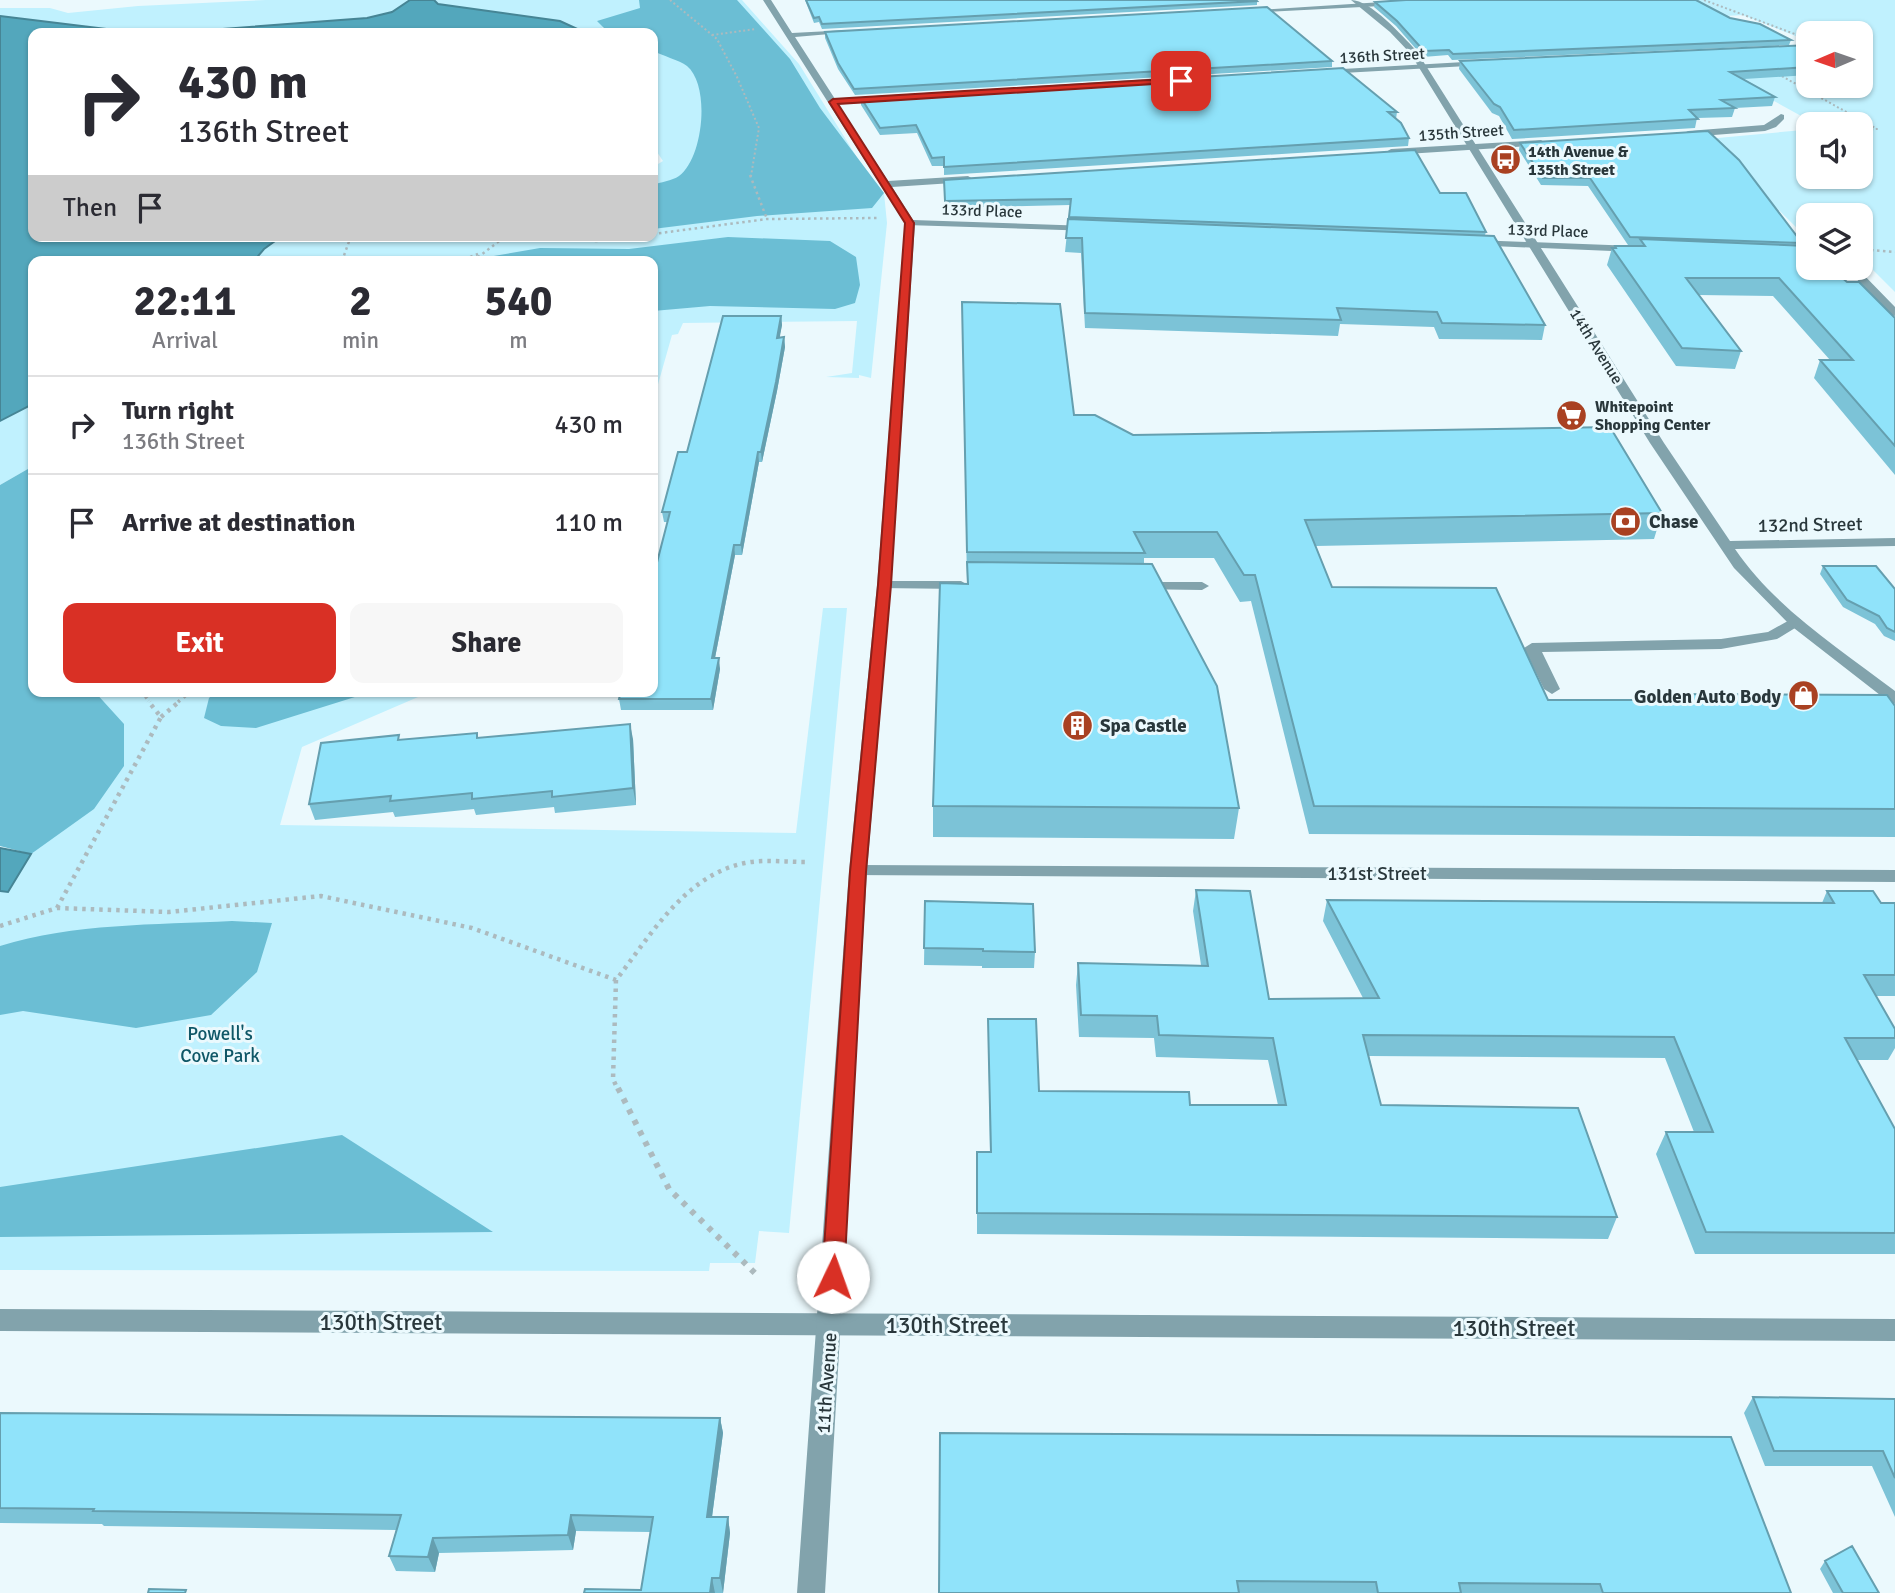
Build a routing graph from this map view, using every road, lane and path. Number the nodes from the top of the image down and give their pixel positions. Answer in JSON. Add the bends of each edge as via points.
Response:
{"nodes":[{"id":1,"x":670,"y":0,"type":"edge"},
{"id":2,"x":767,"y":0,"type":"edge"},
{"id":3,"x":1704,"y":0,"type":"edge"},
{"id":4,"x":1358,"y":2,"type":"edge"},
{"id":5,"x":1413,"y":2,"type":"edge"},
{"id":6,"x":1238,"y":11,"type":"edge"},
{"id":7,"x":787,"y":31,"type":"junction"},
{"id":8,"x":857,"y":32,"type":"edge"},
{"id":9,"x":1796,"y":34,"type":"edge"},
{"id":10,"x":712,"y":35,"type":"junction"},
{"id":11,"x":1492,"y":63,"type":"edge"},
{"id":12,"x":1422,"y":66,"type":"junction"},
{"id":13,"x":1770,"y":70,"type":"edge"},
{"id":14,"x":1312,"y":73,"type":"edge"},
{"id":15,"x":889,"y":99,"type":"edge"},
{"id":16,"x":833,"y":102,"type":"junction"},
{"id":17,"x":1847,"y":112,"type":"edge"},
{"id":18,"x":1782,"y":117,"type":"dead end"},
{"id":19,"x":1682,"y":134,"type":"edge"},
{"id":20,"x":1546,"y":142,"type":"edge"},
{"id":21,"x":1473,"y":147,"type":"junction"},
{"id":22,"x":1383,"y":153,"type":"edge"},
{"id":23,"x":978,"y":178,"type":"edge"},
{"id":24,"x":886,"y":184,"type":"junction"},
{"id":25,"x":767,"y":219,"type":"junction"},
{"id":26,"x":908,"y":220,"type":"junction"},
{"id":27,"x":1096,"y":230,"type":"edge"},
{"id":28,"x":658,"y":233,"type":"edge"},
{"id":29,"x":497,"y":242,"type":"edge"},
{"id":30,"x":1465,"y":243,"type":"edge"},
{"id":31,"x":1534,"y":246,"type":"junction"},
{"id":32,"x":1654,"y":250,"type":"edge"},
{"id":33,"x":1873,"y":251,"type":"edge"},
{"id":34,"x":482,"y":252,"type":"junction"},
{"id":35,"x":1895,"y":252,"type":"edge"},
{"id":36,"x":472,"y":256,"type":"edge"},
{"id":37,"x":478,"y":256,"type":"edge"},
{"id":38,"x":1863,"y":280,"type":"edge"},
{"id":39,"x":1895,"y":313,"type":"edge"},
{"id":40,"x":1895,"y":542,"type":"edge"},
{"id":41,"x":1726,"y":545,"type":"junction"},
{"id":42,"x":884,"y":585,"type":"junction"},
{"id":43,"x":979,"y":586,"type":"edge"},
{"id":44,"x":1118,"y":586,"type":"edge"},
{"id":45,"x":1202,"y":586,"type":"dead end"},
{"id":46,"x":1795,"y":622,"type":"junction"},
{"id":47,"x":1552,"y":689,"type":"dead end"},
{"id":48,"x":146,"y":697,"type":"edge"},
{"id":49,"x":184,"y":697,"type":"edge"},
{"id":50,"x":1895,"y":699,"type":"edge"},
{"id":51,"x":161,"y":717,"type":"junction"},
{"id":52,"x":805,"y":862,"type":"dead end"},
{"id":53,"x":858,"y":872,"type":"junction"},
{"id":54,"x":1895,"y":876,"type":"edge"},
{"id":55,"x":57,"y":908,"type":"junction"},
{"id":56,"x":0,"y":926,"type":"edge"},
{"id":57,"x":616,"y":980,"type":"junction"},
{"id":58,"x":759,"y":1277,"type":"dead end"},
{"id":59,"x":0,"y":1320,"type":"edge"},
{"id":60,"x":830,"y":1324,"type":"junction"},
{"id":61,"x":1895,"y":1330,"type":"edge"},
{"id":62,"x":811,"y":1593,"type":"edge"}],
"edges":[{"from":1,"to":10,"type":"path"},
{"from":2,"to":7,"type":"street"},
{"from":3,"to":9,"type":"path"},
{"from":4,"to":5,"type":"street"},
{"from":4,"to":6,"type":"street"},
{"from":4,"to":12,"type":"street","name":"14th Avenue","via":[[1394,30]]},
{"from":7,"to":8,"type":"street"},
{"from":7,"to":10,"type":"path"},
{"from":7,"to":16,"type":"street"},
{"from":10,"to":25,"type":"path","via":[[759,128],[750,175]]},
{"from":11,"to":12,"type":"street","name":"136th Street"},
{"from":12,"to":14,"type":"street","name":"136th Street"},
{"from":12,"to":21,"type":"street","name":"14th Avenue"},
{"from":13,"to":17,"type":"path"},
{"from":15,"to":16,"type":"street"},
{"from":16,"to":24,"type":"street"},
{"from":18,"to":19,"type":"street","via":[[1765,128]]},
{"from":20,"to":21,"type":"street","name":"135th Street"},
{"from":21,"to":22,"type":"street","name":"135th Street"},
{"from":21,"to":31,"type":"street","name":"14th Avenue"},
{"from":23,"to":24,"type":"street"},
{"from":24,"to":26,"type":"street"},
{"from":25,"to":26,"type":"path"},
{"from":25,"to":28,"type":"path"},
{"from":26,"to":27,"type":"street","name":"133rd Place"},
{"from":26,"to":42,"type":"street","name":"11th Avenue"},
{"from":29,"to":34,"type":"path"},
{"from":30,"to":31,"type":"street","name":"133rd Place"},
{"from":31,"to":32,"type":"street","name":"133rd Place"},
{"from":31,"to":41,"type":"street","name":"14th Avenue"},
{"from":33,"to":35,"type":"path"},
{"from":34,"to":36,"type":"path"},
{"from":34,"to":37,"type":"path"},
{"from":38,"to":39,"type":"street"},
{"from":40,"to":41,"type":"street","name":"132nd Street"},
{"from":41,"to":46,"type":"street","name":"14th Avenue","via":[[1762,591]]},
{"from":42,"to":43,"type":"street"},
{"from":42,"to":53,"type":"street","name":"11th Avenue"},
{"from":44,"to":45,"type":"street"},
{"from":46,"to":47,"type":"street","via":[[1772,636],[1721,644],[1532,648]]},
{"from":46,"to":50,"type":"street","name":"14th Avenue"},
{"from":48,"to":51,"type":"path"},
{"from":49,"to":51,"type":"path"},
{"from":51,"to":55,"type":"path"},
{"from":52,"to":57,"type":"path","via":[[743,863],[696,885]]},
{"from":53,"to":54,"type":"street","name":"131st Street"},
{"from":53,"to":60,"type":"street","name":"11th Avenue"},
{"from":55,"to":56,"type":"path"},
{"from":55,"to":57,"type":"path","via":[[169,912],[321,896],[472,928]]},
{"from":57,"to":58,"type":"path","via":[[613,1079],[669,1189]]},
{"from":59,"to":60,"type":"street","name":"130th Street"},
{"from":60,"to":61,"type":"street","name":"130th Street"},
{"from":60,"to":62,"type":"street","name":"11th Avenue"}]}
